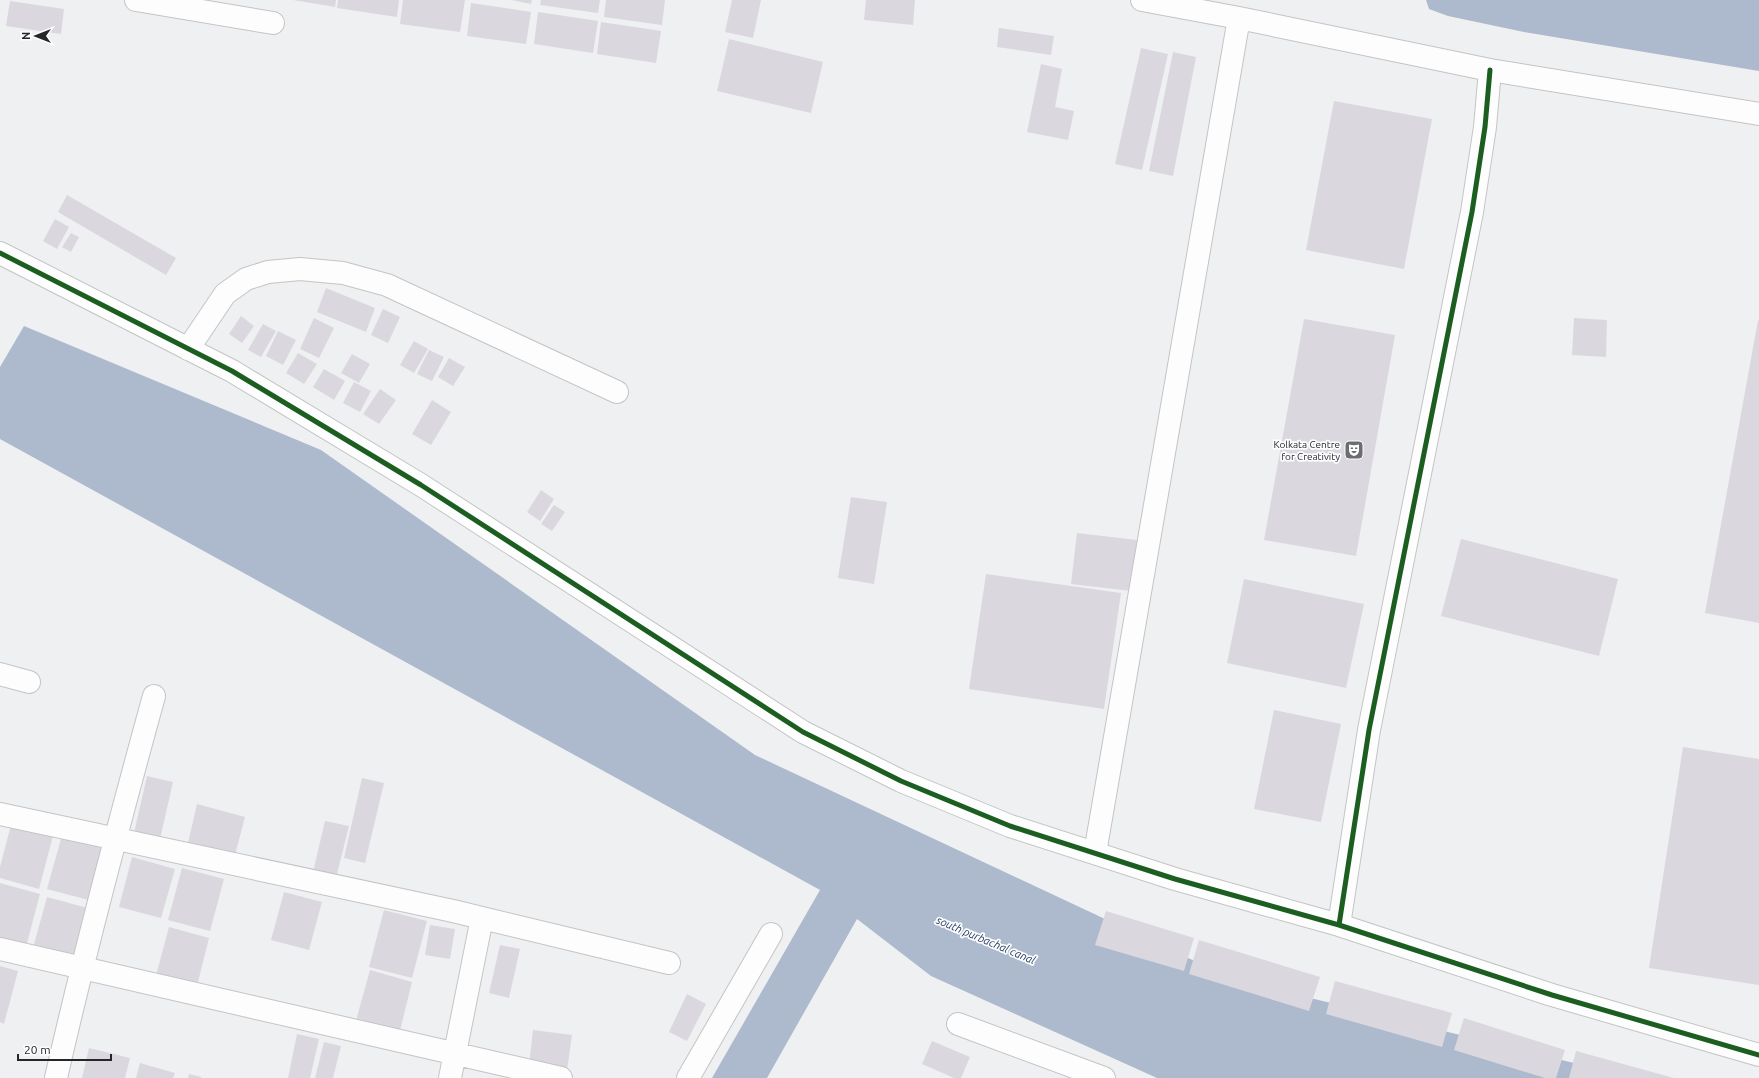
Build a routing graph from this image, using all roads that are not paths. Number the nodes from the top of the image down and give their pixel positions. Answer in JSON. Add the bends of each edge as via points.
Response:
{"nodes":[{"id":1,"x":136,"y":0,"type":"edge"},
{"id":2,"x":1142,"y":0,"type":"edge"},
{"id":3,"x":1239,"y":18,"type":"junction"},
{"id":4,"x":273,"y":23,"type":"dead end"},
{"id":5,"x":1490,"y":70,"type":"junction"},
{"id":6,"x":1759,"y":114,"type":"edge"},
{"id":7,"x":0,"y":253,"type":"edge"},
{"id":8,"x":188,"y":348,"type":"junction"},
{"id":9,"x":617,"y":392,"type":"dead end"},
{"id":10,"x":0,"y":674,"type":"edge"},
{"id":11,"x":29,"y":682,"type":"dead end"},
{"id":12,"x":154,"y":696,"type":"dead end"},
{"id":13,"x":0,"y":814,"type":"edge"},
{"id":14,"x":114,"y":838,"type":"junction"},
{"id":15,"x":1095,"y":853,"type":"junction"},
{"id":16,"x":482,"y":918,"type":"junction"},
{"id":17,"x":1339,"y":925,"type":"junction"},
{"id":18,"x":771,"y":934,"type":"dead end"},
{"id":19,"x":0,"y":949,"type":"edge"},
{"id":20,"x":669,"y":963,"type":"dead end"},
{"id":21,"x":81,"y":968,"type":"junction"},
{"id":22,"x":958,"y":1024,"type":"dead end"},
{"id":23,"x":455,"y":1054,"type":"junction"},
{"id":24,"x":1759,"y":1055,"type":"edge"},
{"id":25,"x":56,"y":1078,"type":"edge"},
{"id":26,"x":450,"y":1078,"type":"edge"},
{"id":27,"x":561,"y":1078,"type":"edge"},
{"id":28,"x":688,"y":1078,"type":"edge"},
{"id":29,"x":1104,"y":1078,"type":"edge"}],
"edges":[{"from":1,"to":4,"type":"street"},
{"from":2,"to":3,"type":"street"},
{"from":3,"to":5,"type":"street"},
{"from":3,"to":15,"type":"street"},
{"from":5,"to":6,"type":"street"},
{"from":5,"to":17,"type":"street","via":[[1485,127],[1472,212],[1369,730]]},
{"from":7,"to":8,"type":"street"},
{"from":8,"to":9,"type":"street","via":[[225,294],[246,279],[268,272],[300,270],[343,273],[387,285]]},
{"from":8,"to":15,"type":"street","via":[[232,371],[421,485],[803,732],[901,781],[1010,826]]},
{"from":10,"to":11,"type":"street"},
{"from":12,"to":14,"type":"street"},
{"from":13,"to":14,"type":"street"},
{"from":14,"to":16,"type":"street"},
{"from":14,"to":21,"type":"street"},
{"from":15,"to":17,"type":"street","via":[[1175,879]]},
{"from":16,"to":20,"type":"street"},
{"from":16,"to":23,"type":"street"},
{"from":17,"to":24,"type":"street","via":[[1552,995]]},
{"from":18,"to":28,"type":"street"},
{"from":19,"to":21,"type":"street"},
{"from":21,"to":23,"type":"street"},
{"from":21,"to":25,"type":"street"},
{"from":22,"to":29,"type":"street"},
{"from":23,"to":26,"type":"street"},
{"from":23,"to":27,"type":"street"}]}
